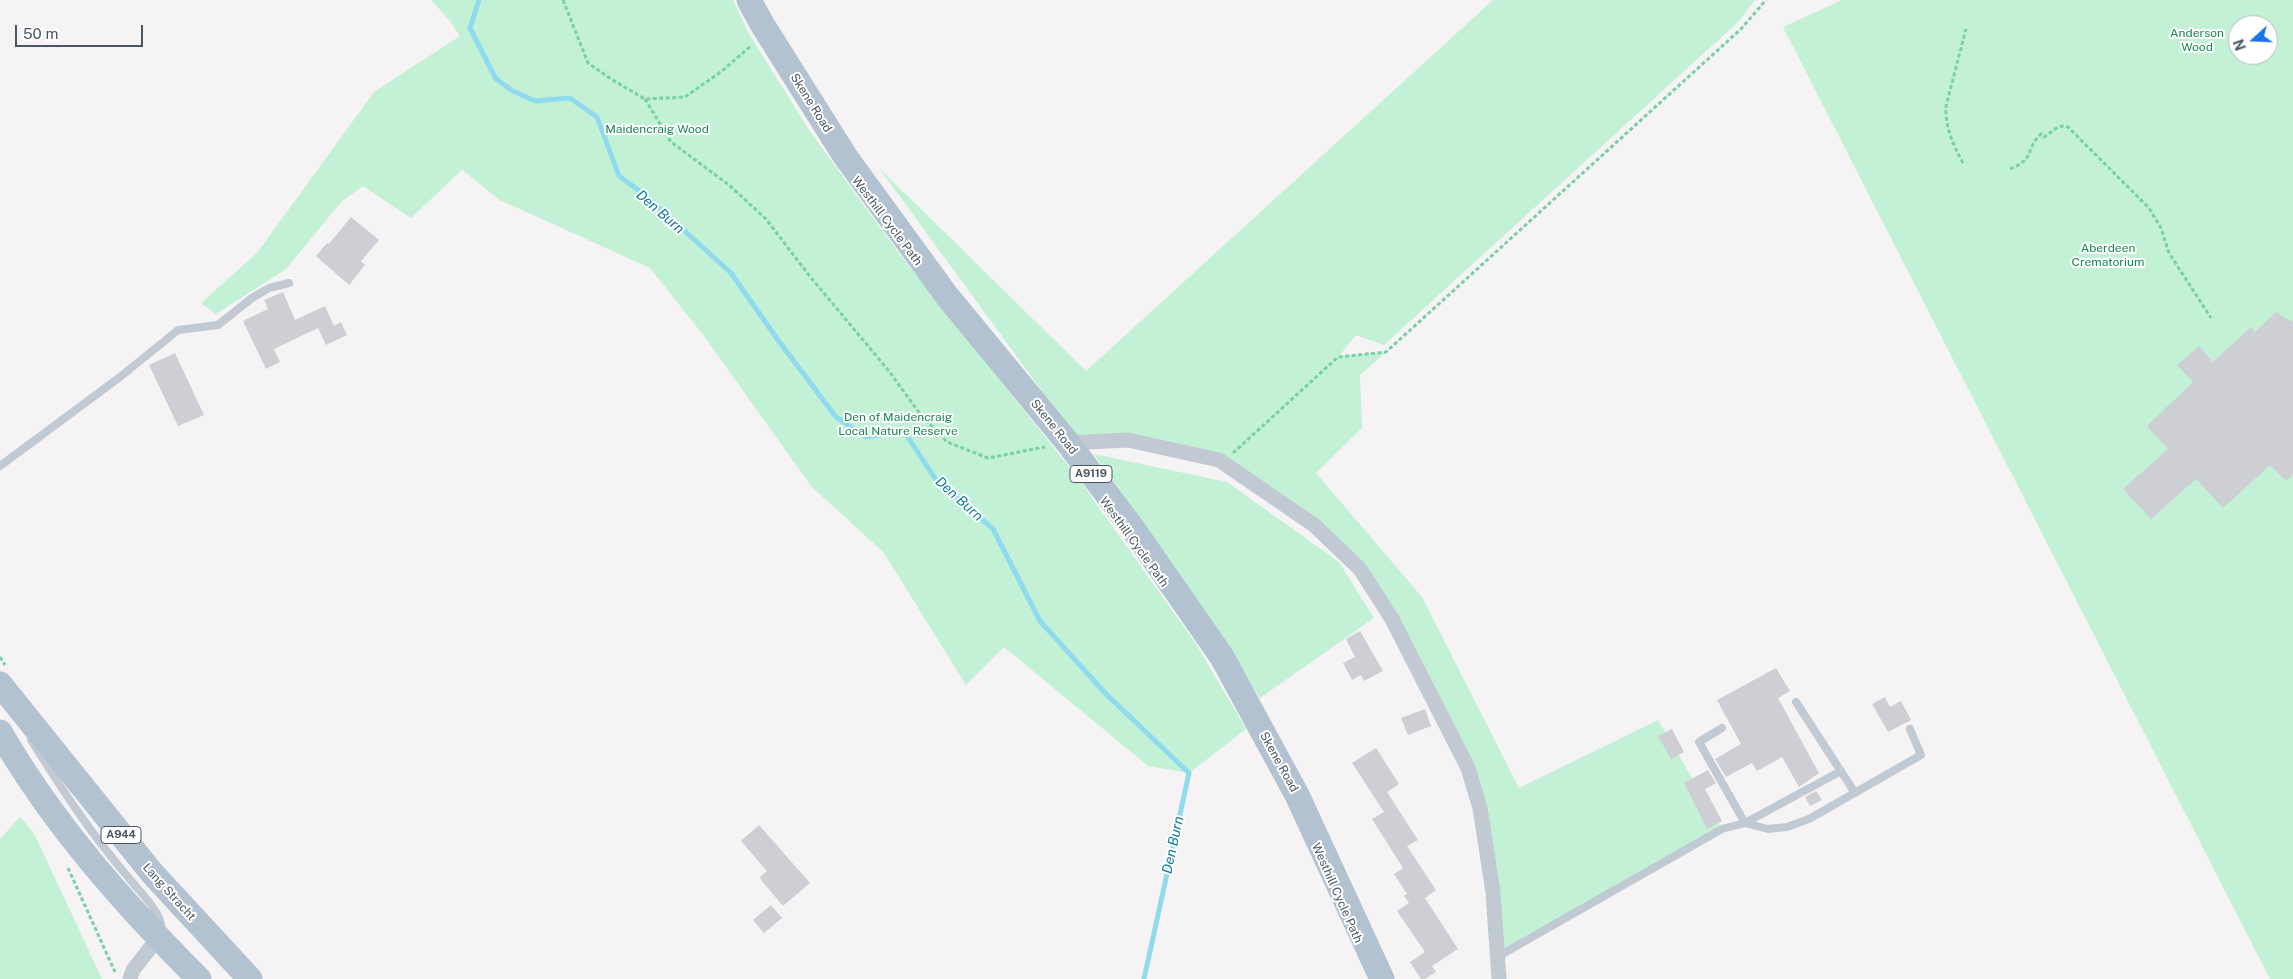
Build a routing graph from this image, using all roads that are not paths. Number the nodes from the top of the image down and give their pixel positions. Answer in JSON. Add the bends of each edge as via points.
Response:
{"nodes":[{"id":1,"x":750,"y":0,"type":"edge"},
{"id":2,"x":289,"y":283,"type":"dead end"},
{"id":3,"x":1060,"y":444,"type":"junction"},
{"id":4,"x":0,"y":466,"type":"edge"},
{"id":5,"x":0,"y":684,"type":"edge"},
{"id":6,"x":0,"y":692,"type":"edge"},
{"id":7,"x":1796,"y":702,"type":"dead end"},
{"id":8,"x":14,"y":728,"type":"edge"},
{"id":9,"x":1722,"y":728,"type":"dead end"},
{"id":10,"x":1910,"y":729,"type":"dead end"},
{"id":11,"x":1841,"y":771,"type":"junction"},
{"id":12,"x":1855,"y":793,"type":"junction"},
{"id":13,"x":1745,"y":823,"type":"junction"},
{"id":14,"x":158,"y":938,"type":"junction"},
{"id":15,"x":1497,"y":957,"type":"junction"},
{"id":16,"x":130,"y":979,"type":"edge"},
{"id":17,"x":199,"y":979,"type":"edge"},
{"id":18,"x":250,"y":979,"type":"edge"},
{"id":19,"x":1382,"y":979,"type":"edge"},
{"id":20,"x":1499,"y":979,"type":"edge"}],
"edges":[{"from":1,"to":3,"type":"main road","name":"Skene Road","number":"A9119","via":[[844,156]]},
{"from":2,"to":4,"type":"lane","via":[[269,288],[252,298],[218,325],[178,330]]},
{"from":3,"to":15,"type":"street","via":[[1128,440],[1224,462],[1314,525],[1360,569],[1392,619],[1468,768],[1480,808],[1493,892]]},
{"from":3,"to":19,"type":"main road","name":"Skene Road","number":"A9119","via":[[1131,526],[1222,657],[1297,795]]},
{"from":5,"to":18,"type":"main road","name":"Lang Stracht","number":"A944","via":[[152,873]]},
{"from":6,"to":8,"type":"lane"},
{"from":7,"to":11,"type":"lane"},
{"from":8,"to":14,"type":"main road","via":[[40,795],[86,856]]},
{"from":9,"to":13,"type":"lane","via":[[1699,742]]},
{"from":10,"to":12,"type":"lane","via":[[1921,755]]},
{"from":11,"to":12,"type":"lane"},
{"from":11,"to":13,"type":"lane"},
{"from":12,"to":13,"type":"lane","via":[[1787,827],[1768,829]]},
{"from":13,"to":15,"type":"lane","via":[[1722,830]]},
{"from":14,"to":16,"type":"street","via":[[133,970]]},
{"from":14,"to":17,"type":"main road"},
{"from":15,"to":20,"type":"street"}]}
